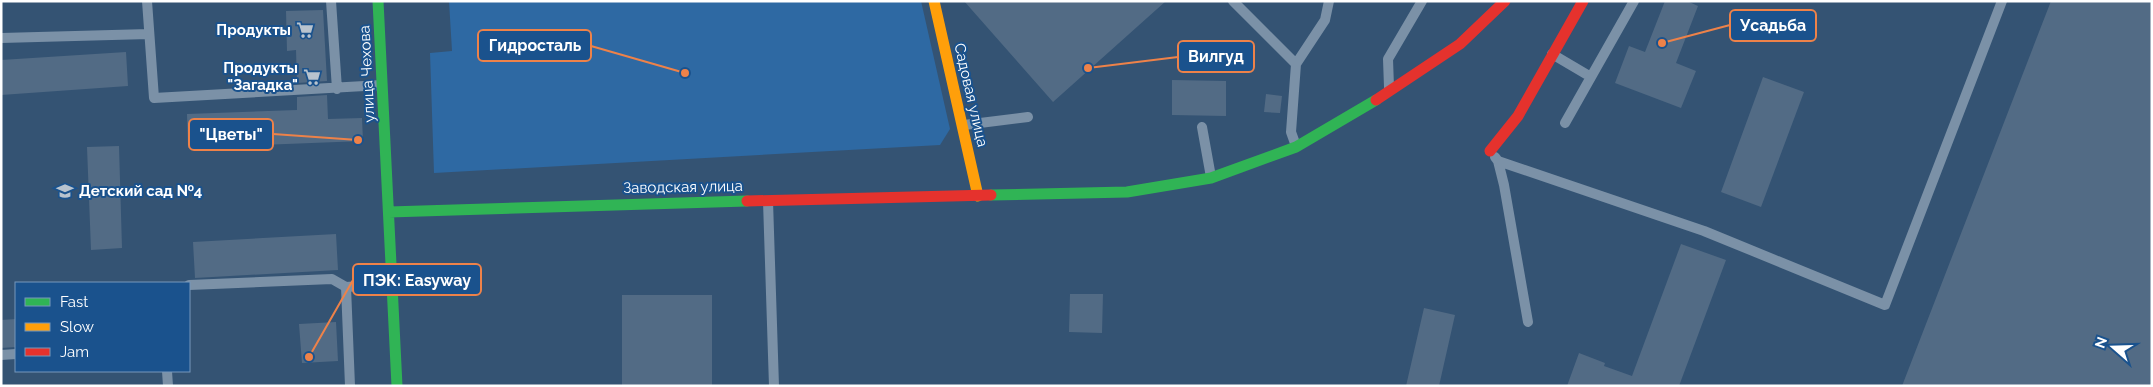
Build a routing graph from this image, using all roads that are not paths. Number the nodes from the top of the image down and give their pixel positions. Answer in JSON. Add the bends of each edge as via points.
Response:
{"nodes":[{"id":1,"x":147,"y":1,"type":"edge"},
{"id":2,"x":331,"y":1,"type":"edge"},
{"id":3,"x":378,"y":1,"type":"edge"},
{"id":4,"x":934,"y":1,"type":"edge"},
{"id":5,"x":1234,"y":1,"type":"edge"},
{"id":6,"x":1329,"y":1,"type":"edge"},
{"id":7,"x":1422,"y":1,"type":"edge"},
{"id":8,"x":1505,"y":1,"type":"edge"},
{"id":9,"x":1583,"y":1,"type":"edge"},
{"id":10,"x":1634,"y":1,"type":"edge"},
{"id":11,"x":2002,"y":1,"type":"edge"},
{"id":12,"x":148,"y":34,"type":"junction"},
{"id":13,"x":1,"y":38,"type":"edge"},
{"id":14,"x":1552,"y":54,"type":"junction"},
{"id":15,"x":1296,"y":64,"type":"junction"},
{"id":16,"x":1591,"y":77,"type":"junction"},
{"id":17,"x":383,"y":85,"type":"junction"},
{"id":18,"x":337,"y":89,"type":"junction"},
{"id":19,"x":1390,"y":90,"type":"junction"},
{"id":20,"x":1028,"y":117,"type":"dead end"},
{"id":21,"x":1565,"y":123,"type":"dead end"},
{"id":22,"x":962,"y":126,"type":"junction"},
{"id":23,"x":1202,"y":127,"type":"dead end"},
{"id":24,"x":1296,"y":147,"type":"junction"},
{"id":25,"x":1490,"y":151,"type":"joint"},
{"id":26,"x":1498,"y":161,"type":"junction"},
{"id":27,"x":1211,"y":178,"type":"junction"},
{"id":28,"x":978,"y":196,"type":"junction"},
{"id":29,"x":768,"y":200,"type":"junction"},
{"id":30,"x":389,"y":212,"type":"junction"},
{"id":31,"x":391,"y":284,"type":"junction"},
{"id":32,"x":190,"y":285,"type":"edge"},
{"id":33,"x":346,"y":287,"type":"junction"},
{"id":34,"x":1528,"y":322,"type":"dead end"},
{"id":35,"x":15,"y":354,"type":"edge"},
{"id":36,"x":1,"y":355,"type":"edge"},
{"id":37,"x":167,"y":372,"type":"edge"},
{"id":38,"x":168,"y":386,"type":"edge"},
{"id":39,"x":350,"y":386,"type":"edge"},
{"id":40,"x":396,"y":386,"type":"edge"},
{"id":41,"x":774,"y":386,"type":"edge"}],
"edges":[{"from":1,"to":12,"type":"lane"},
{"from":2,"to":18,"type":"lane"},
{"from":3,"to":17,"type":"main road","name":"улица Чехова"},
{"from":4,"to":22,"type":"main road","name":"Садовая улица","via":[[954,113]]},
{"from":5,"to":15,"type":"lane"},
{"from":6,"to":15,"type":"lane","via":[[1325,20]]},
{"from":7,"to":19,"type":"lane","via":[[1388,59]]},
{"from":8,"to":19,"type":"main road","name":"Заводская улица","via":[[1460,44]]},
{"from":9,"to":14,"type":"main road"},
{"from":10,"to":16,"type":"lane"},
{"from":11,"to":26,"type":"lane","via":[[1885,305],[1704,231]]},
{"from":12,"to":13,"type":"lane"},
{"from":12,"to":18,"type":"lane","via":[[154,98]]},
{"from":14,"to":16,"type":"lane"},
{"from":14,"to":25,"type":"main road","via":[[1518,116]]},
{"from":15,"to":24,"type":"lane","via":[[1290,132]]},
{"from":16,"to":21,"type":"lane"},
{"from":17,"to":18,"type":"lane"},
{"from":17,"to":30,"type":"main road","name":"улица Чехова"},
{"from":19,"to":24,"type":"main road","name":"Заводская улица"},
{"from":20,"to":22,"type":"lane"},
{"from":22,"to":28,"type":"main road","name":"Садовая улица"},
{"from":23,"to":27,"type":"lane"},
{"from":24,"to":27,"type":"main road","name":"Заводская улица"},
{"from":25,"to":26,"type":"lane"},
{"from":26,"to":34,"type":"lane"},
{"from":27,"to":28,"type":"main road","name":"Заводская улица","via":[[1127,192]]},
{"from":28,"to":29,"type":"main road","name":"Заводская улица"},
{"from":29,"to":30,"type":"main road","name":"Заводская улица"},
{"from":29,"to":41,"type":"lane"},
{"from":30,"to":31,"type":"main road","name":"улица Чехова"},
{"from":31,"to":33,"type":"lane"},
{"from":31,"to":40,"type":"main road","name":"улица Чехова"},
{"from":32,"to":33,"type":"lane","via":[[332,279]]},
{"from":33,"to":39,"type":"lane"},
{"from":35,"to":36,"type":"lane"},
{"from":37,"to":38,"type":"lane"}]}
